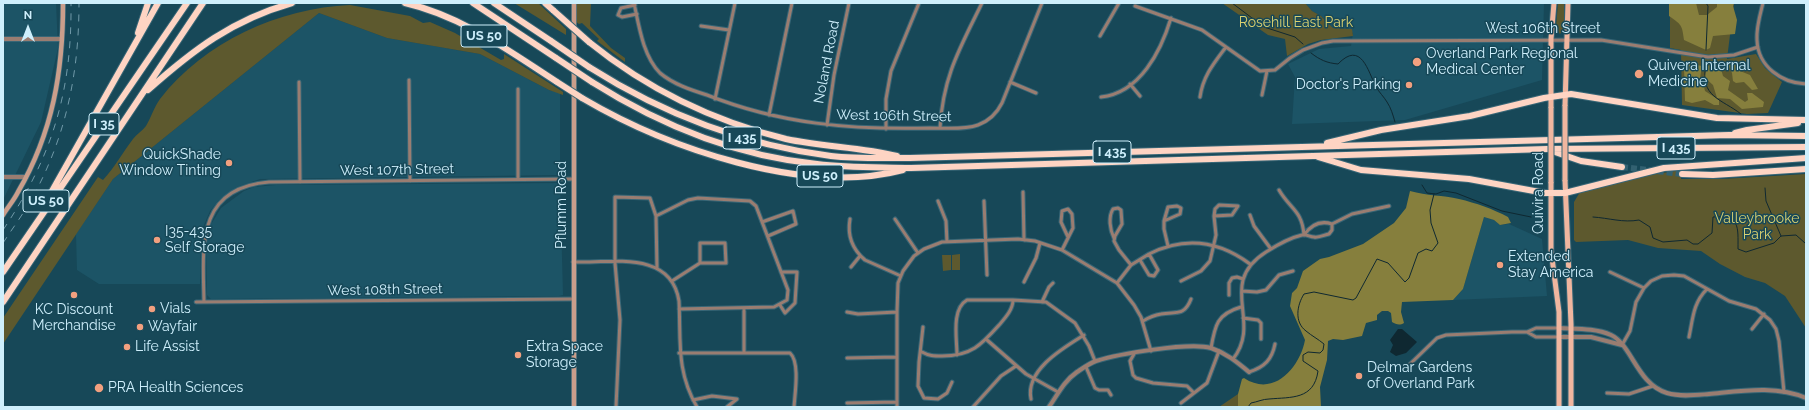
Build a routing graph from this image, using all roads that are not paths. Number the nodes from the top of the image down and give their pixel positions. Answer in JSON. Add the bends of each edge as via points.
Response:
{"nodes":[{"id":1,"x":63,"y":3,"type":"edge"},
{"id":2,"x":148,"y":3,"type":"edge"},
{"id":3,"x":158,"y":3,"type":"edge"},
{"id":4,"x":187,"y":3,"type":"edge"},
{"id":5,"x":203,"y":3,"type":"edge"},
{"id":6,"x":292,"y":3,"type":"edge"},
{"id":7,"x":405,"y":3,"type":"edge"},
{"id":8,"x":472,"y":3,"type":"edge"},
{"id":9,"x":494,"y":3,"type":"edge"},
{"id":10,"x":545,"y":3,"type":"edge"},
{"id":11,"x":574,"y":3,"type":"edge"},
{"id":12,"x":735,"y":3,"type":"edge"},
{"id":13,"x":792,"y":3,"type":"edge"},
{"id":14,"x":849,"y":3,"type":"edge"},
{"id":15,"x":919,"y":3,"type":"edge"},
{"id":16,"x":982,"y":3,"type":"edge"},
{"id":17,"x":1042,"y":3,"type":"edge"},
{"id":18,"x":1119,"y":3,"type":"edge"},
{"id":19,"x":1554,"y":3,"type":"edge"},
{"id":20,"x":1568,"y":3,"type":"edge"},
{"id":21,"x":1763,"y":3,"type":"edge"},
{"id":22,"x":634,"y":4,"type":"edge"},
{"id":23,"x":1135,"y":6,"type":"dead end"},
{"id":24,"x":637,"y":14,"type":"junction"},
{"id":25,"x":1171,"y":18,"type":"junction"},
{"id":26,"x":701,"y":26,"type":"dead end"},
{"id":27,"x":729,"y":30,"type":"junction"},
{"id":28,"x":1100,"y":36,"type":"dead end"},
{"id":29,"x":3,"y":39,"type":"edge"},
{"id":30,"x":62,"y":39,"type":"junction"},
{"id":31,"x":1551,"y":39,"type":"junction"},
{"id":32,"x":1566,"y":40,"type":"junction"},
{"id":33,"x":1226,"y":47,"type":"junction"},
{"id":34,"x":1758,"y":47,"type":"junction"},
{"id":35,"x":133,"y":48,"type":"junction"},
{"id":36,"x":1267,"y":71,"type":"junction"},
{"id":37,"x":1806,"y":79,"type":"edge"},
{"id":38,"x":410,"y":80,"type":"dead end"},
{"id":39,"x":299,"y":82,"type":"dead end"},
{"id":40,"x":1010,"y":82,"type":"junction"},
{"id":41,"x":1130,"y":84,"type":"junction"},
{"id":42,"x":1798,"y":84,"type":"junction"},
{"id":43,"x":1806,"y":84,"type":"edge"},
{"id":44,"x":518,"y":90,"type":"dead end"},
{"id":45,"x":1036,"y":93,"type":"dead end"},
{"id":46,"x":1262,"y":95,"type":"dead end"},
{"id":47,"x":1565,"y":95,"type":"junction"},
{"id":48,"x":141,"y":96,"type":"junction"},
{"id":49,"x":1140,"y":96,"type":"dead end"},
{"id":50,"x":1101,"y":97,"type":"dead end"},
{"id":51,"x":1200,"y":97,"type":"dead end"},
{"id":52,"x":1550,"y":97,"type":"junction"},
{"id":53,"x":715,"y":99,"type":"junction"},
{"id":54,"x":769,"y":115,"type":"junction"},
{"id":55,"x":1806,"y":121,"type":"edge"},
{"id":56,"x":827,"y":126,"type":"junction"},
{"id":57,"x":940,"y":128,"type":"junction"},
{"id":58,"x":886,"y":129,"type":"junction"},
{"id":59,"x":1729,"y":135,"type":"junction"},
{"id":60,"x":1806,"y":136,"type":"edge"},
{"id":61,"x":1314,"y":146,"type":"junction"},
{"id":62,"x":1806,"y":147,"type":"edge"},
{"id":63,"x":1547,"y":149,"type":"junction"},
{"id":64,"x":1313,"y":156,"type":"junction"},
{"id":65,"x":910,"y":158,"type":"junction"},
{"id":66,"x":1806,"y":158,"type":"edge"},
{"id":67,"x":1779,"y":161,"type":"junction"},
{"id":68,"x":1806,"y":162,"type":"edge"},
{"id":69,"x":1622,"y":167,"type":"tunnel mouth"},
{"id":70,"x":911,"y":168,"type":"junction"},
{"id":71,"x":1806,"y":169,"type":"edge"},
{"id":72,"x":1682,"y":174,"type":"tunnel mouth"},
{"id":73,"x":3,"y":177,"type":"edge"},
{"id":74,"x":26,"y":177,"type":"junction"},
{"id":75,"x":518,"y":179,"type":"junction"},
{"id":76,"x":574,"y":179,"type":"junction"},
{"id":77,"x":410,"y":181,"type":"junction"},
{"id":78,"x":300,"y":182,"type":"junction"},
{"id":79,"x":1279,"y":190,"type":"dead end"},
{"id":80,"x":1023,"y":192,"type":"dead end"},
{"id":81,"x":1565,"y":192,"type":"junction"},
{"id":82,"x":1551,"y":193,"type":"junction"},
{"id":83,"x":938,"y":201,"type":"dead end"},
{"id":84,"x":984,"y":201,"type":"dead end"},
{"id":85,"x":1389,"y":206,"type":"dead end"},
{"id":86,"x":3,"y":215,"type":"edge"},
{"id":87,"x":656,"y":216,"type":"junction"},
{"id":88,"x":1214,"y":216,"type":"junction"},
{"id":89,"x":1250,"y":216,"type":"dead end"},
{"id":90,"x":850,"y":219,"type":"dead end"},
{"id":91,"x":895,"y":219,"type":"dead end"},
{"id":92,"x":1164,"y":221,"type":"junction"},
{"id":93,"x":762,"y":222,"type":"junction"},
{"id":94,"x":1332,"y":224,"type":"junction"},
{"id":95,"x":1304,"y":235,"type":"junction"},
{"id":96,"x":768,"y":236,"type":"junction"},
{"id":97,"x":1068,"y":237,"type":"junction"},
{"id":98,"x":1114,"y":238,"type":"junction"},
{"id":99,"x":986,"y":240,"type":"junction"},
{"id":100,"x":1024,"y":240,"type":"junction"},
{"id":101,"x":947,"y":242,"type":"junction"},
{"id":102,"x":1040,"y":243,"type":"junction"},
{"id":103,"x":21,"y":244,"type":"junction"},
{"id":104,"x":1168,"y":246,"type":"junction"},
{"id":105,"x":1214,"y":246,"type":"junction"},
{"id":106,"x":1271,"y":249,"type":"junction"},
{"id":107,"x":1062,"y":250,"type":"junction"},
{"id":108,"x":918,"y":253,"type":"junction"},
{"id":109,"x":1150,"y":254,"type":"junction"},
{"id":110,"x":860,"y":256,"type":"junction"},
{"id":111,"x":1140,"y":260,"type":"junction"},
{"id":112,"x":574,"y":262,"type":"junction"},
{"id":113,"x":615,"y":263,"type":"junction"},
{"id":114,"x":700,"y":263,"type":"junction"},
{"id":115,"x":1250,"y":264,"type":"junction"},
{"id":116,"x":1131,"y":265,"type":"junction"},
{"id":117,"x":851,"y":267,"type":"dead end"},
{"id":118,"x":657,"y":268,"type":"junction"},
{"id":119,"x":1293,"y":271,"type":"dead end"},
{"id":120,"x":3,"y":272,"type":"edge"},
{"id":121,"x":781,"y":272,"type":"junction"},
{"id":122,"x":1610,"y":272,"type":"dead end"},
{"id":123,"x":987,"y":275,"type":"dead end"},
{"id":124,"x":901,"y":276,"type":"junction"},
{"id":125,"x":1243,"y":279,"type":"junction"},
{"id":126,"x":672,"y":281,"type":"junction"},
{"id":127,"x":1181,"y":281,"type":"dead end"},
{"id":128,"x":1024,"y":282,"type":"dead end"},
{"id":129,"x":1053,"y":283,"type":"dead end"},
{"id":130,"x":1116,"y":283,"type":"junction"},
{"id":131,"x":1644,"y":288,"type":"junction"},
{"id":132,"x":1707,"y":289,"type":"junction"},
{"id":133,"x":1242,"y":291,"type":"junction"},
{"id":134,"x":1229,"y":295,"type":"dead end"},
{"id":135,"x":574,"y":299,"type":"junction"},
{"id":136,"x":1190,"y":299,"type":"dead end"},
{"id":137,"x":1013,"y":300,"type":"junction"},
{"id":138,"x":3,"y":302,"type":"edge"},
{"id":139,"x":196,"y":302,"type":"dead end"},
{"id":140,"x":204,"y":302,"type":"junction"},
{"id":141,"x":1042,"y":302,"type":"junction"},
{"id":142,"x":780,"y":305,"type":"junction"},
{"id":143,"x":1241,"y":307,"type":"junction"},
{"id":144,"x":679,"y":308,"type":"junction"},
{"id":145,"x":744,"y":308,"type":"junction"},
{"id":146,"x":847,"y":312,"type":"dead end"},
{"id":147,"x":897,"y":312,"type":"junction"},
{"id":148,"x":1764,"y":314,"type":"junction"},
{"id":149,"x":1243,"y":318,"type":"junction"},
{"id":150,"x":1143,"y":321,"type":"junction"},
{"id":151,"x":924,"y":327,"type":"dead end"},
{"id":152,"x":1559,"y":328,"type":"junction"},
{"id":153,"x":1571,"y":329,"type":"junction"},
{"id":154,"x":1752,"y":329,"type":"dead end"},
{"id":155,"x":1593,"y":330,"type":"junction"},
{"id":156,"x":1527,"y":332,"type":"junction"},
{"id":157,"x":1084,"y":335,"type":"junction"},
{"id":158,"x":1559,"y":337,"type":"junction"},
{"id":159,"x":1571,"y":337,"type":"junction"},
{"id":160,"x":1591,"y":337,"type":"junction"},
{"id":161,"x":1689,"y":337,"type":"dead end"},
{"id":162,"x":1261,"y":339,"type":"dead end"},
{"id":163,"x":987,"y":340,"type":"junction"},
{"id":164,"x":1275,"y":344,"type":"dead end"},
{"id":165,"x":1622,"y":345,"type":"junction"},
{"id":166,"x":1211,"y":348,"type":"junction"},
{"id":167,"x":1150,"y":351,"type":"junction"},
{"id":168,"x":1219,"y":351,"type":"junction"},
{"id":169,"x":922,"y":352,"type":"junction"},
{"id":170,"x":679,"y":353,"type":"junction"},
{"id":171,"x":744,"y":353,"type":"junction"},
{"id":172,"x":1134,"y":354,"type":"junction"},
{"id":173,"x":957,"y":355,"type":"junction"},
{"id":174,"x":897,"y":357,"type":"junction"},
{"id":175,"x":847,"y":358,"type":"dead end"},
{"id":176,"x":1234,"y":358,"type":"junction"},
{"id":177,"x":1096,"y":361,"type":"junction"},
{"id":178,"x":1016,"y":366,"type":"junction"},
{"id":179,"x":1086,"y":366,"type":"junction"},
{"id":180,"x":1408,"y":366,"type":"dead end"},
{"id":181,"x":1249,"y":372,"type":"joint"},
{"id":182,"x":1034,"y":379,"type":"junction"},
{"id":183,"x":952,"y":382,"type":"dead end"},
{"id":184,"x":1653,"y":386,"type":"junction"},
{"id":185,"x":1058,"y":392,"type":"junction"},
{"id":186,"x":1607,"y":392,"type":"dead end"},
{"id":187,"x":1784,"y":392,"type":"junction"},
{"id":188,"x":1194,"y":393,"type":"junction"},
{"id":189,"x":1111,"y":395,"type":"dead end"},
{"id":190,"x":1806,"y":398,"type":"edge"},
{"id":191,"x":1031,"y":399,"type":"dead end"},
{"id":192,"x":693,"y":400,"type":"junction"},
{"id":193,"x":897,"y":402,"type":"junction"},
{"id":194,"x":847,"y":403,"type":"dead end"},
{"id":195,"x":1181,"y":403,"type":"dead end"},
{"id":196,"x":1051,"y":406,"type":"edge"},
{"id":197,"x":574,"y":407,"type":"edge"},
{"id":198,"x":616,"y":407,"type":"edge"},
{"id":199,"x":697,"y":407,"type":"edge"},
{"id":200,"x":727,"y":407,"type":"edge"},
{"id":201,"x":794,"y":407,"type":"edge"},
{"id":202,"x":898,"y":407,"type":"edge"},
{"id":203,"x":973,"y":407,"type":"edge"},
{"id":204,"x":1559,"y":407,"type":"edge"},
{"id":205,"x":1571,"y":407,"type":"edge"}],
"edges":[{"from":1,"to":30,"type":"main road"},
{"from":2,"to":35,"type":"highway"},
{"from":3,"to":35,"type":"highway","number":"US 50"},
{"from":4,"to":103,"type":"highway","number":"I 35"},
{"from":5,"to":48,"type":"highway","number":"I 35"},
{"from":6,"to":48,"type":"highway","via":[[261,13],[223,31],[184,59]]},
{"from":7,"to":70,"type":"highway","number":"US 50","bridge":true,"via":[[466,25],[604,110],[655,134],[705,152],[756,166],[815,175],[846,177],[888,174]]},
{"from":8,"to":70,"type":"highway","number":"I 435","bridge":true,"via":[[592,82],[659,119],[720,143],[796,162],[847,167]]},
{"from":9,"to":65,"type":"highway","number":"I 435","bridge":true,"via":[[612,82],[662,108],[737,136],[784,148],[832,156]]},
{"from":10,"to":65,"type":"highway","number":"US 50","bridge":true,"via":[[610,59],[646,83],[692,107],[718,118],[787,139]]},
{"from":11,"to":76,"type":"main road","name":"Pflumm Road"},
{"from":12,"to":27,"type":"street"},
{"from":13,"to":54,"type":"street"},
{"from":14,"to":56,"type":"street","name":"Noland Road","via":[[834,75]]},
{"from":15,"to":58,"type":"street","via":[[891,71],[886,99]]},
{"from":16,"to":57,"type":"street","via":[[948,78]]},
{"from":17,"to":40,"type":"street","name":"West 106th Street"},
{"from":18,"to":28,"type":"street"},
{"from":19,"to":31,"type":"main road","name":"Quivira Road"},
{"from":20,"to":32,"type":"main road","name":"Quivira Road"},
{"from":21,"to":34,"type":"street","via":[[1758,29]]},
{"from":22,"to":24,"type":"street","name":"West 106th Street"},
{"from":22,"to":24,"type":"street","name":"West 106th Street","via":[[621,8],[618,15],[622,18]]},
{"from":23,"to":25,"type":"street"},
{"from":24,"to":53,"type":"street","name":"West 106th Street","via":[[647,54],[655,67],[668,79]]},
{"from":25,"to":33,"type":"street","via":[[1202,30]]},
{"from":25,"to":41,"type":"street","via":[[1155,57]]},
{"from":26,"to":27,"type":"street"},
{"from":27,"to":53,"type":"street"},
{"from":29,"to":30,"type":"street"},
{"from":30,"to":74,"type":"main road","via":[[61,67],[54,105],[43,139]]},
{"from":31,"to":32,"type":"street","name":"West 106th Street"},
{"from":31,"to":36,"type":"street","name":"West 106th Street","via":[[1333,42],[1303,50],[1275,70]]},
{"from":31,"to":52,"type":"main road","name":"Quivira Road"},
{"from":32,"to":34,"type":"street","name":"West 106th Street","via":[[1613,41],[1708,57],[1734,55]]},
{"from":32,"to":47,"type":"main road","name":"Quivira Road"},
{"from":33,"to":36,"type":"street","via":[[1260,71]]},
{"from":33,"to":51,"type":"street","via":[[1206,76]]},
{"from":34,"to":42,"type":"street","via":[[1762,59],[1772,72]]},
{"from":35,"to":103,"type":"highway","number":"US 50"},
{"from":36,"to":46,"type":"street"},
{"from":37,"to":42,"type":"street"},
{"from":38,"to":77,"type":"street"},
{"from":39,"to":78,"type":"street"},
{"from":40,"to":45,"type":"street"},
{"from":40,"to":57,"type":"street","name":"West 106th Street","via":[[1000,107],[987,120],[969,127]]},
{"from":41,"to":49,"type":"street"},
{"from":41,"to":50,"type":"street","via":[[1111,95]]},
{"from":42,"to":43,"type":"street"},
{"from":44,"to":75,"type":"street"},
{"from":47,"to":52,"type":"highway"},
{"from":47,"to":55,"type":"highway","via":[[1572,94],[1717,118]]},
{"from":47,"to":81,"type":"main road","name":"Quivira Road","bridge":true},
{"from":48,"to":138,"type":"highway","number":"I 35"},
{"from":52,"to":61,"type":"highway","via":[[1470,116],[1381,130]]},
{"from":52,"to":82,"type":"main road","name":"Quivira Road","bridge":true},
{"from":53,"to":54,"type":"street","name":"West 106th Street"},
{"from":54,"to":56,"type":"street","name":"West 106th Street"},
{"from":55,"to":59,"type":"highway"},
{"from":56,"to":58,"type":"street","name":"West 106th Street"},
{"from":57,"to":58,"type":"street","name":"West 106th Street"},
{"from":59,"to":60,"type":"highway","number":"I 435"},
{"from":59,"to":61,"type":"highway","number":"I 435"},
{"from":61,"to":65,"type":"highway","number":"I 435"},
{"from":62,"to":63,"type":"highway","number":"I 435"},
{"from":63,"to":64,"type":"highway","number":"I 435"},
{"from":63,"to":69,"type":"highway","via":[[1581,161]]},
{"from":64,"to":70,"type":"highway","number":"I 435"},
{"from":64,"to":82,"type":"highway","via":[[1361,170],[1451,177]]},
{"from":66,"to":67,"type":"highway"},
{"from":67,"to":68,"type":"highway"},
{"from":67,"to":81,"type":"highway","via":[[1664,168]]},
{"from":71,"to":72,"type":"highway","via":[[1713,175]]},
{"from":73,"to":74,"type":"street"},
{"from":74,"to":86,"type":"main road"},
{"from":75,"to":76,"type":"street","name":"West 107th Street"},
{"from":75,"to":77,"type":"street","name":"West 107th Street"},
{"from":76,"to":112,"type":"main road","name":"Pflumm Road"},
{"from":77,"to":78,"type":"street","name":"West 107th Street"},
{"from":78,"to":140,"type":"street","name":"West 107th Street","via":[[250,185],[233,193],[212,215],[204,235]]},
{"from":79,"to":95,"type":"street","via":[[1286,202],[1297,210]]},
{"from":80,"to":100,"type":"street"},
{"from":81,"to":82,"type":"highway"},
{"from":81,"to":153,"type":"main road","name":"Quivira Road"},
{"from":82,"to":152,"type":"main road","name":"Quivira Road","via":[[1551,250]]},
{"from":83,"to":101,"type":"street","via":[[946,221]]},
{"from":84,"to":99,"type":"street"},
{"from":85,"to":94,"type":"street","via":[[1352,214]]},
{"from":87,"to":93,"type":"street","via":[[688,200],[698,198],[750,201],[756,206]]},
{"from":87,"to":113,"type":"street","via":[[650,198],[615,197]]},
{"from":87,"to":118,"type":"street"},
{"from":88,"to":88,"type":"street","via":[[1232,215],[1238,206],[1219,205],[1215,208]]},
{"from":88,"to":105,"type":"street"},
{"from":89,"to":106,"type":"street"},
{"from":90,"to":110,"type":"street","via":[[850,238]]},
{"from":91,"to":108,"type":"street"},
{"from":92,"to":92,"type":"street","via":[[1180,214],[1181,208],[1168,207]]},
{"from":92,"to":104,"type":"street"},
{"from":93,"to":96,"type":"street"},
{"from":93,"to":96,"type":"street","via":[[792,211],[796,224]]},
{"from":94,"to":95,"type":"street","via":[[1326,222],[1312,226]]},
{"from":94,"to":95,"type":"street","via":[[1329,234],[1315,237]]},
{"from":95,"to":106,"type":"street"},
{"from":96,"to":121,"type":"street"},
{"from":97,"to":97,"type":"street","via":[[1061,218],[1062,211],[1068,209],[1074,220]]},
{"from":97,"to":107,"type":"street"},
{"from":98,"to":98,"type":"street","via":[[1123,219],[1118,208],[1113,209],[1110,215]]},
{"from":98,"to":116,"type":"street","via":[[1119,250]]},
{"from":99,"to":100,"type":"street"},
{"from":99,"to":101,"type":"street"},
{"from":99,"to":123,"type":"street"},
{"from":100,"to":102,"type":"street"},
{"from":101,"to":108,"type":"street","via":[[930,246]]},
{"from":102,"to":107,"type":"street"},
{"from":102,"to":128,"type":"street"},
{"from":103,"to":120,"type":"highway","number":"I 35"},
{"from":104,"to":105,"type":"street","via":[[1190,243]]},
{"from":104,"to":109,"type":"street"},
{"from":105,"to":115,"type":"street","via":[[1235,252]]},
{"from":105,"to":127,"type":"street","via":[[1205,269]]},
{"from":106,"to":115,"type":"street"},
{"from":107,"to":130,"type":"street"},
{"from":108,"to":124,"type":"street","via":[[908,263]]},
{"from":109,"to":111,"type":"street"},
{"from":109,"to":111,"type":"street","via":[[1158,270],[1154,276],[1149,275]]},
{"from":110,"to":117,"type":"street"},
{"from":110,"to":124,"type":"street"},
{"from":111,"to":116,"type":"street"},
{"from":112,"to":113,"type":"street"},
{"from":112,"to":135,"type":"main road","name":"Pflumm Road"},
{"from":113,"to":118,"type":"street","via":[[643,263]]},
{"from":113,"to":198,"type":"street","via":[[620,320]]},
{"from":114,"to":114,"type":"street","via":[[700,243],[725,243],[726,263]]},
{"from":114,"to":126,"type":"street"},
{"from":115,"to":125,"type":"street"},
{"from":116,"to":130,"type":"street"},
{"from":118,"to":126,"type":"street"},
{"from":119,"to":133,"type":"street","via":[[1279,275],[1266,290]]},
{"from":121,"to":142,"type":"street","via":[[788,290],[787,300]]},
{"from":121,"to":142,"type":"street","via":[[797,272],[795,303],[785,313]]},
{"from":122,"to":131,"type":"street"},
{"from":124,"to":147,"type":"street"},
{"from":125,"to":133,"type":"street"},
{"from":125,"to":134,"type":"street","via":[[1232,278],[1229,283]]},
{"from":126,"to":144,"type":"street","via":[[677,292]]},
{"from":129,"to":141,"type":"street"},
{"from":130,"to":150,"type":"street"},
{"from":131,"to":132,"type":"street","via":[[1657,278],[1674,275],[1691,279]]},
{"from":131,"to":165,"type":"street","via":[[1636,302],[1630,331]]},
{"from":132,"to":148,"type":"street","via":[[1729,301]]},
{"from":132,"to":161,"type":"street","via":[[1694,309]]},
{"from":133,"to":143,"type":"street"},
{"from":135,"to":140,"type":"street","name":"West 108th Street"},
{"from":135,"to":197,"type":"main road","name":"Pflumm Road"},
{"from":136,"to":150,"type":"street","via":[[1181,312],[1161,314]]},
{"from":137,"to":141,"type":"street"},
{"from":137,"to":163,"type":"street","via":[[1011,310]]},
{"from":137,"to":173,"type":"street","via":[[967,300],[963,303],[957,317]]},
{"from":139,"to":140,"type":"street","name":"West 108th Street"},
{"from":141,"to":157,"type":"street","via":[[1050,304],[1072,319]]},
{"from":142,"to":145,"type":"street"},
{"from":143,"to":149,"type":"street"},
{"from":143,"to":166,"type":"street","via":[[1229,310],[1220,319]]},
{"from":144,"to":145,"type":"street"},
{"from":144,"to":170,"type":"street"},
{"from":145,"to":171,"type":"street"},
{"from":146,"to":147,"type":"street"},
{"from":147,"to":174,"type":"street"},
{"from":148,"to":154,"type":"street"},
{"from":148,"to":187,"type":"street","via":[[1777,333]]},
{"from":149,"to":162,"type":"street","via":[[1258,320],[1261,324]]},
{"from":149,"to":176,"type":"street","via":[[1244,340]]},
{"from":150,"to":167,"type":"street"},
{"from":151,"to":169,"type":"street"},
{"from":152,"to":153,"type":"street"},
{"from":152,"to":156,"type":"street","via":[[1536,328]]},
{"from":152,"to":158,"type":"main road","name":"Quivira Road"},
{"from":153,"to":155,"type":"street"},
{"from":153,"to":159,"type":"main road","name":"Quivira Road"},
{"from":155,"to":160,"type":"street"},
{"from":155,"to":165,"type":"street","via":[[1611,335]]},
{"from":156,"to":158,"type":"street","via":[[1536,337]]},
{"from":156,"to":180,"type":"street","via":[[1437,338]]},
{"from":157,"to":177,"type":"street"},
{"from":157,"to":182,"type":"street","via":[[1054,354]]},
{"from":158,"to":159,"type":"street"},
{"from":158,"to":204,"type":"main road","name":"Quivira Road"},
{"from":159,"to":160,"type":"street"},
{"from":159,"to":205,"type":"main road","name":"Quivira Road"},
{"from":160,"to":165,"type":"street"},
{"from":163,"to":173,"type":"street"},
{"from":163,"to":178,"type":"street"},
{"from":164,"to":181,"type":"street","via":[[1269,361]]},
{"from":165,"to":184,"type":"street"},
{"from":166,"to":167,"type":"street","via":[[1192,346]]},
{"from":166,"to":168,"type":"street"},
{"from":167,"to":172,"type":"street"},
{"from":168,"to":176,"type":"street"},
{"from":168,"to":188,"type":"street","via":[[1207,383]]},
{"from":169,"to":173,"type":"street","via":[[929,356]]},
{"from":169,"to":183,"type":"street","via":[[918,380],[921,395],[928,400],[938,400],[947,393]]},
{"from":170,"to":171,"type":"street"},
{"from":170,"to":192,"type":"street","via":[[684,378]]},
{"from":171,"to":201,"type":"street","via":[[791,354],[794,357]]},
{"from":172,"to":177,"type":"street"},
{"from":172,"to":188,"type":"street","via":[[1130,361],[1136,378],[1153,383],[1187,386]]},
{"from":174,"to":175,"type":"street"},
{"from":174,"to":193,"type":"street"},
{"from":176,"to":181,"type":"street"},
{"from":177,"to":179,"type":"street"},
{"from":178,"to":182,"type":"street"},
{"from":178,"to":203,"type":"street","via":[[1001,376]]},
{"from":179,"to":185,"type":"street","via":[[1073,375]]},
{"from":179,"to":189,"type":"street","via":[[1095,388],[1108,390]]},
{"from":182,"to":185,"type":"street"},
{"from":182,"to":191,"type":"street","via":[[1030,388]]},
{"from":184,"to":186,"type":"street","via":[[1630,394]]},
{"from":184,"to":187,"type":"street","via":[[1662,392],[1678,395],[1760,390]]},
{"from":185,"to":196,"type":"street"},
{"from":187,"to":190,"type":"street"},
{"from":188,"to":195,"type":"street"},
{"from":192,"to":199,"type":"street"},
{"from":192,"to":200,"type":"street","via":[[712,396],[737,399]]},
{"from":193,"to":194,"type":"street"},
{"from":193,"to":202,"type":"street"}]}
